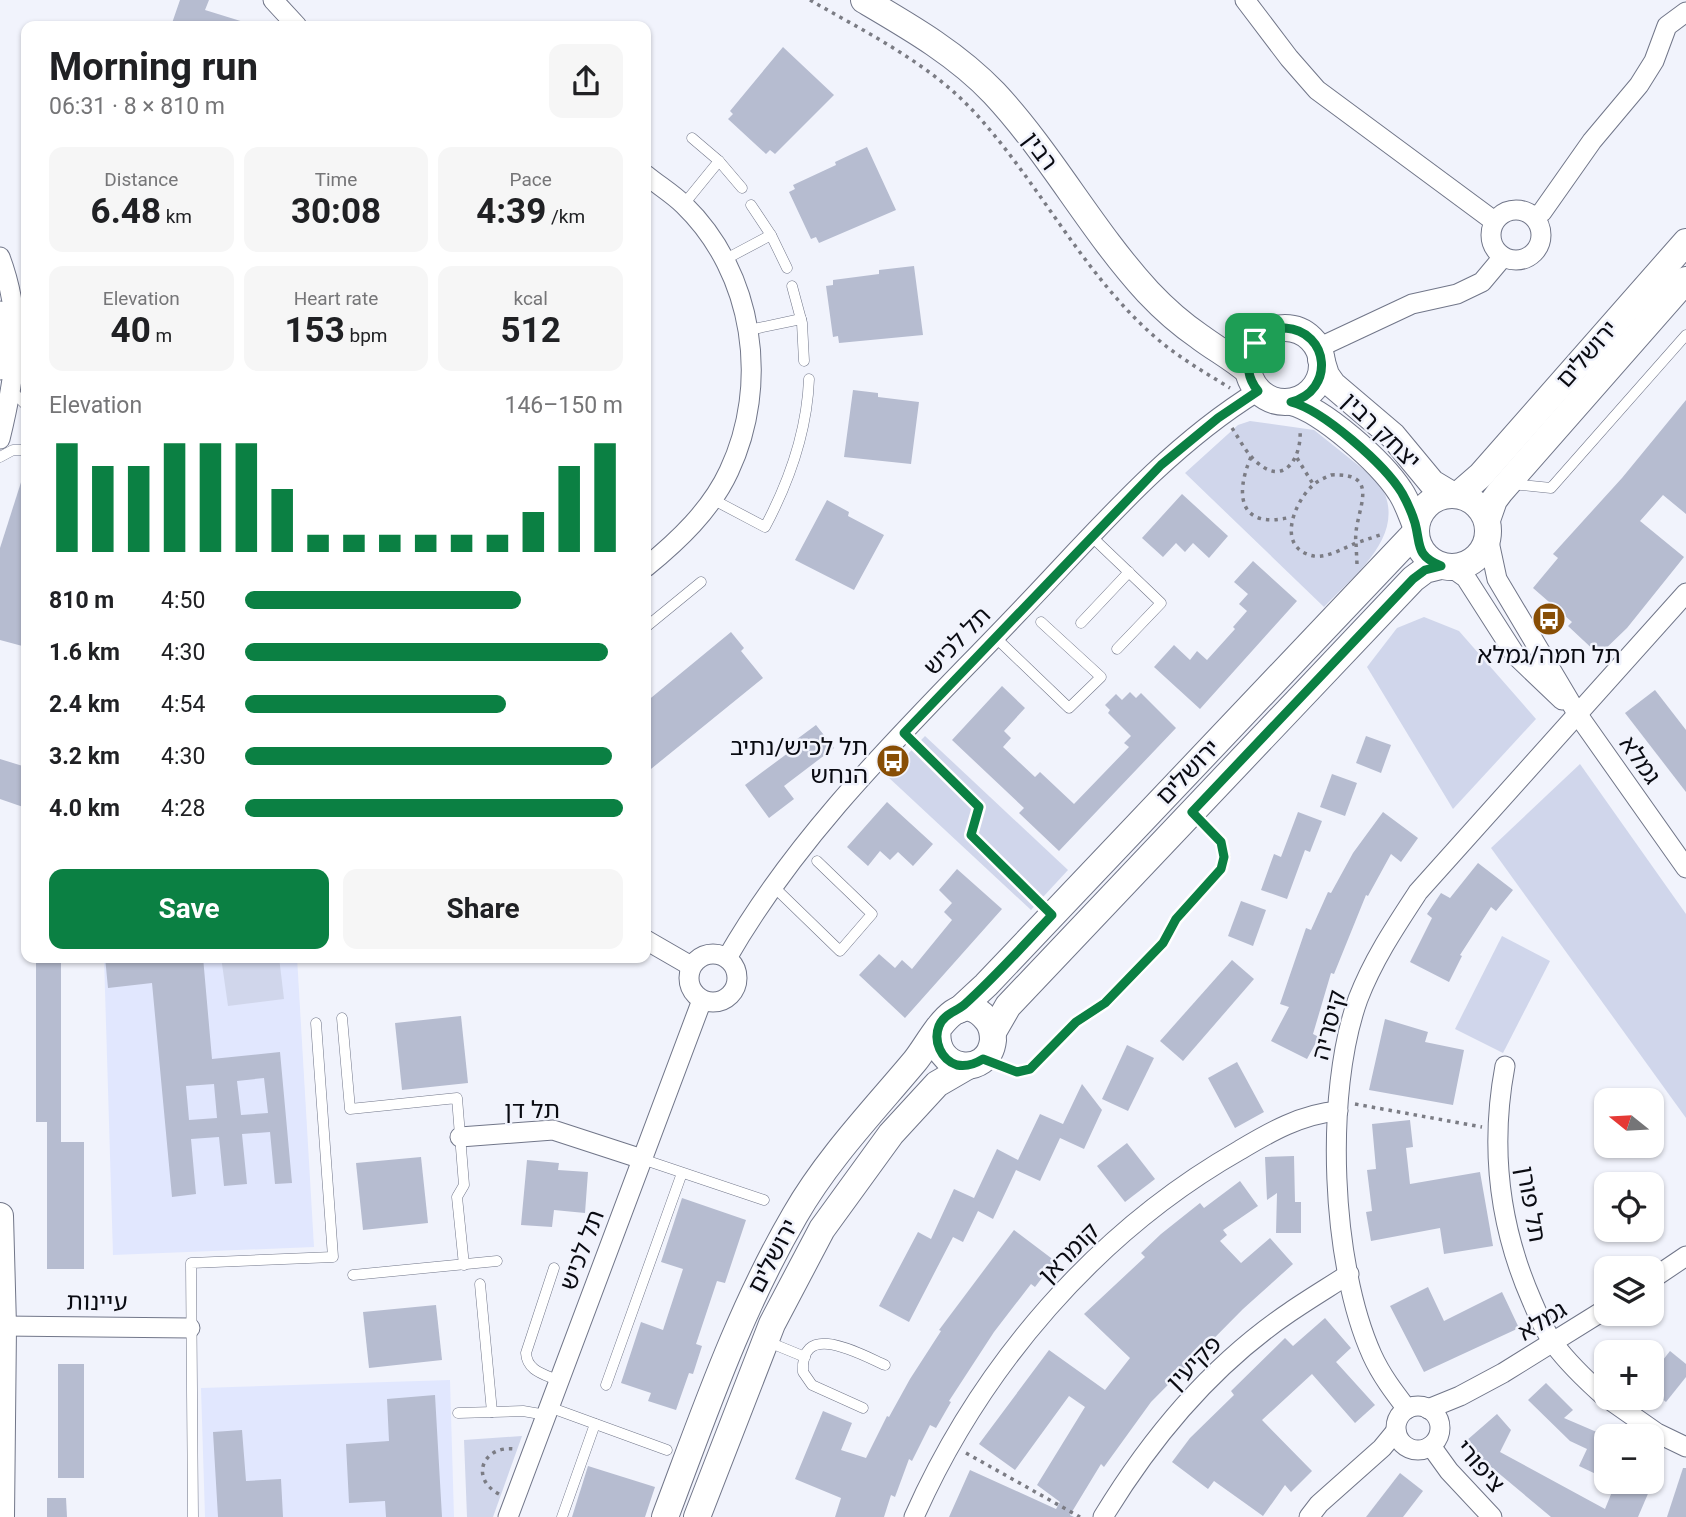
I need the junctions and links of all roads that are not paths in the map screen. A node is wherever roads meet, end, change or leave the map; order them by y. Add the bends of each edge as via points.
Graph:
1 (273, 0) edge
2 (864, 0) edge
3 (1245, 0) edge
4 (1686, 12) edge
5 (292, 21) edge
6 (692, 138) dead end
7 (719, 161) junction
8 (651, 179) edge
9 (742, 188) dead end
10 (684, 204) junction
11 (751, 205) dead end
12 (1534, 217) junction
13 (1494, 221) junction
14 (771, 235) junction
15 (1686, 242) edge
16 (0, 257) edge
17 (1503, 257) junction
18 (724, 260) junction
19 (787, 268) dead end
20 (1686, 281) edge
21 (792, 286) dead end
22 (0, 311) edge
23 (801, 319) junction
24 (749, 330) junction
25 (1189, 330) junction
26 (1686, 335) edge
27 (1259, 338) junction
28 (1320, 353) junction
29 (804, 361) dead end
30 (0, 370) edge
31 (809, 379) dead end
32 (1253, 381) junction
33 (11, 389) junction
34 (21, 400) edge
35 (1295, 403) junction
36 (0, 439) edge
37 (21, 450) edge
38 (0, 457) edge
39 (1507, 484) junction
40 (1455, 495) junction
41 (712, 499) junction
42 (1487, 528) junction
43 (1416, 529) junction
44 (1092, 537) junction
45 (651, 562) edge
46 (1446, 567) junction
47 (1129, 572) junction
48 (701, 582) dead end
49 (1686, 593) edge
50 (1041, 622) dead end
51 (651, 623) edge
52 (1081, 623) dead end
53 (995, 637) junction
54 (1116, 649) dead end
55 (1578, 715) junction
56 (1192, 812) junction
57 (817, 861) dead end
58 (1686, 868) edge
59 (773, 885) junction
60 (651, 943) edge
61 (727, 958) junction
62 (691, 966) junction
63 (702, 999) junction
64 (959, 1010) junction
65 (342, 1018) dead end
66 (316, 1023) dead end
67 (938, 1028) junction
68 (993, 1032) junction
69 (976, 1062) junction
70 (1505, 1066) dead end
71 (1338, 1106) junction
72 (460, 1137) junction
73 (642, 1159) junction
74 (682, 1173) junction
75 (765, 1200) dead end
76 (0, 1216) edge
77 (1686, 1256) edge
78 (497, 1261) dead end
79 (464, 1265) junction
80 (554, 1269) dead end
81 (1664, 1271) edge
82 (1349, 1274) junction
83 (353, 1275) dead end
84 (480, 1284) dead end
85 (1594, 1316) edge
86 (2, 1326) junction
87 (190, 1328) junction
88 (765, 1340) junction
89 (1553, 1343) junction
90 (805, 1357) junction
91 (885, 1365) dead end
92 (1503, 1373) junction
93 (559, 1381) junction
94 (606, 1385) dead end
95 (1594, 1385) edge
96 (863, 1408) dead end
97 (1407, 1409) junction
98 (1428, 1409) junction
99 (1624, 1410) edge
100 (547, 1411) junction
101 (492, 1412) junction
102 (458, 1413) dead end
103 (595, 1424) junction
104 (1440, 1426) junction
105 (1400, 1438) junction
106 (1431, 1446) junction
107 (1686, 1447) edge
108 (667, 1450) dead end
109 (510, 1509) edge
110 (1, 1517) edge
111 (193, 1517) edge
112 (562, 1517) edge
113 (665, 1517) edge
114 (697, 1517) edge
115 (914, 1517) edge
116 (1102, 1517) edge
117 (1309, 1517) edge
118 (1492, 1517) edge

1 - 5 street
2 - 25 main road, רבין via 922,34 994,93 1108,243
3 - 13 street via 1317,90
4 - 12 street via 1667,26 1639,85
6 - 7 lane
7 - 9 lane
7 - 10 lane
8 - 10 street
10 - 18 street
11 - 14 lane
12 - 13 street via 1515,209
12 - 17 street via 1541,236 1535,252 1520,260
13 - 17 street via 1492,245
14 - 18 lane
14 - 19 lane
15 - 40 main road, ירושלים via 1481,475
16 - 33 street via 14,308 17,348
17 - 28 street via 1482,282 1457,294 1412,304
18 - 24 street
20 - 39 main road, ירושלים
21 - 23 lane
22 - 30 street
23 - 24 lane
23 - 29 lane
24 - 41 street via 753,377 746,426 729,472
25 - 27 main road via 1224,338
25 - 32 main road via 1235,359
26 - 39 lane via 1551,488
27 - 28 main road via 1290,328 1307,335
27 - 32 main road via 1250,354
28 - 35 main road via 1315,387
28 - 40 main road, יצחק רבין via 1333,385 1393,436 1432,483
31 - 41 lane via 798,450 765,527
32 - 35 main road via 1273,400
32 - 44 street, תל לכיש via 1223,415 1161,465
33 - 34 lane
33 - 36 street
35 - 43 main road, יצחק רבין via 1331,424 1388,475 1401,492
37 - 38 lane
39 - 42 main road, ירושלים via 1494,500
40 - 42 main road via 1474,502
40 - 43 main road via 1441,496 1426,505
41 - 45 street via 701,516
42 - 46 main road via 1484,548 1473,561
42 - 55 street, גמלא via 1497,579
43 - 46 main road via 1422,553
43 - 64 main road, ירושלים
44 - 47 lane
44 - 53 street, תל לכיש
46 - 55 street, גמלא via 1466,579 1516,656
46 - 56 main road, ירושלים via 1425,570 1413,579
47 - 52 lane
47 - 54 lane via 1161,603
48 - 51 lane
49 - 55 street, קיסריה
50 - 53 lane via 1101,677 1069,708
53 - 59 street, תל לכיש via 842,799
55 - 58 street, גמלא
55 - 71 street, קיסריה via 1418,892 1383,944 1358,1000 1343,1059
56 - 68 main road, ירושלים via 1008,1006
56 - 69 lane via 1221,842 1224,857 1221,869 1176,919 1163,943 1105,1003 1076,1022 1030,1069 1017,1072
57 - 59 lane via 872,914 841,951
59 - 61 street, תל לכיש
60 - 62 street
61 - 62 street via 709,954
61 - 63 street via 737,974 732,992 720,1001
62 - 63 street via 689,985
63 - 73 street, תל לכיש
64 - 67 main road via 943,1019
64 - 68 main road via 978,1012
65 - 72 lane via 350,1109 457,1098
66 - 87 lane via 333,1257 191,1264
67 - 69 main road via 936,1038 943,1056 958,1065
67 - 113 main road, ירושלים via 796,1213 744,1312
68 - 69 main road via 993,1042
69 - 88 main road, ירושלים via 937,1084 891,1134 822,1229
70 - 89 street, תל פורן via 1498,1130 1499,1179 1519,1270
71 - 82 street, קיסריה via 1337,1195
71 - 115 street, קומראן via 1291,1123 1190,1180 1080,1272 973,1406
72 - 73 street, תל דן via 553,1130
72 - 79 lane via 464,1185 457,1197
73 - 74 lane
73 - 93 street, תל לכיש
74 - 75 lane
74 - 94 lane
76 - 86 main road
77 - 81 street
78 - 79 lane
79 - 83 lane
80 - 93 lane via 526,1353 533,1369
82 - 97 street, קיסריה via 1372,1355
82 - 116 street, פקיעין via 1289,1312 1203,1386 1143,1456
84 - 101 lane
85 - 89 street, גמלא
86 - 87 street, עיינות
86 - 110 main road
87 - 111 lane
88 - 90 lane
88 - 114 main road, ירושלים
89 - 92 street, גמלא
89 - 95 street, תל פורן
90 - 91 lane via 813,1347 830,1343
90 - 96 lane via 803,1372 809,1382
92 - 98 street, גמלא
92 - 104 street, גמלא via 1453,1410
93 - 100 street, תל לכיש
97 - 98 street
97 - 105 street via 1398,1420
98 - 104 street
99 - 107 street, תל פורן
100 - 101 lane
100 - 103 lane
100 - 109 street, תל לכיש
101 - 102 lane
103 - 108 lane
103 - 112 lane
104 - 106 street
105 - 106 street via 1417,1450
105 - 117 street via 1356,1470
106 - 118 street, ציפורי

